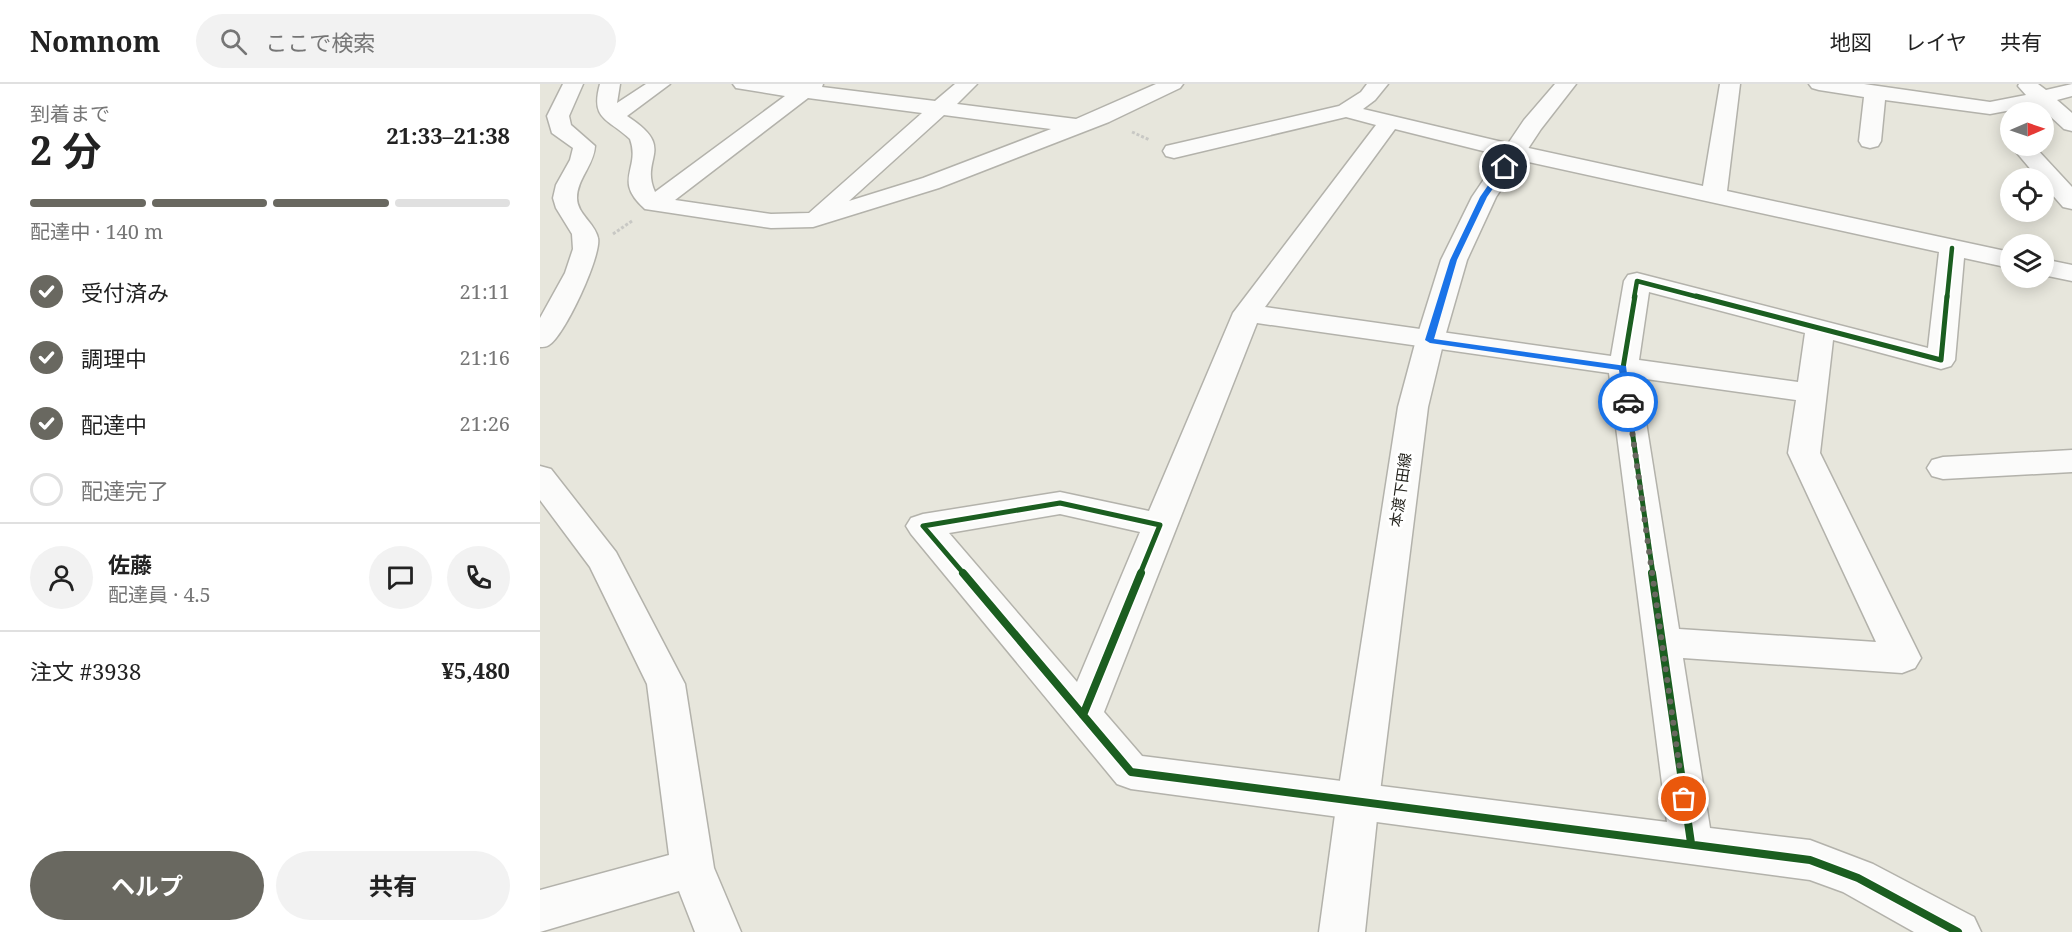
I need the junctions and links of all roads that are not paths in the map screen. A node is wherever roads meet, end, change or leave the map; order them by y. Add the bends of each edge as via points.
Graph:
1 (573, 84) edge
2 (610, 84) edge
3 (660, 84) edge
4 (743, 84) edge
5 (967, 84) edge
6 (1173, 84) edge
7 (1378, 84) edge
8 (1566, 84) edge
9 (1730, 84) edge
10 (1819, 84) edge
11 (1969, 84) edge
12 (809, 88) edge
13 (2072, 89) edge
14 (2035, 91) edge
15 (1110, 92) dead end
16 (1875, 92) junction
17 (939, 108) junction
18 (1346, 111) junction
19 (612, 116) junction
20 (1996, 116) junction
21 (1101, 117) junction
22 (1389, 122) junction
23 (2072, 124) edge
24 (1079, 126) junction
25 (1870, 141) dead end
26 (1174, 151) road end
27 (1515, 152) junction
28 (2031, 156) edge
29 (1714, 195) junction
30 (2072, 202) edge
31 (654, 204) junction
32 (813, 220) junction
33 (1953, 248) junction
34 (2000, 258) edge
35 (2054, 269) edge
36 (2072, 273) edge
37 (1247, 313) junction
38 (1820, 329) junction
39 (540, 339) edge
40 (1430, 340) junction
41 (1623, 368) junction
42 (1811, 393) junction
43 (2072, 461) edge
44 (1943, 468) dead end
45 (540, 477) edge
46 (1160, 525) junction
47 (1662, 642) junction
48 (1083, 715) junction
49 (1358, 800) junction
50 (1691, 843) junction
51 (692, 868) junction
52 (540, 911) edge
53 (718, 932) edge
54 (1342, 932) edge
55 (1958, 932) edge

1 - 39 street via 558,116 560,128 584,146 584,156 566,190 565,201 586,237 586,254
2 - 19 street via 606,103
3 - 19 street
4 - 12 street
5 - 17 street
6 - 21 street
7 - 18 street
8 - 27 street, 本渡下田線
9 - 29 street
10 - 16 street
11 - 20 street
12 - 17 street
12 - 31 street
13 - 14 street
14 - 20 street
14 - 23 street
15 - 21 street via 1096,107
16 - 20 street
16 - 25 street
17 - 24 street
17 - 32 street
18 - 22 street
18 - 26 street
19 - 31 street via 643,143 639,182 644,197
21 - 24 street
22 - 27 street
22 - 37 street
24 - 32 street via 931,183
27 - 29 street
27 - 40 street, 本渡下田線 via 1484,197 1454,260
28 - 30 street
29 - 33 street
31 - 32 street via 771,221
33 - 34 street
33 - 38 street via 1941,360
35 - 36 street
37 - 40 street
37 - 46 street
38 - 41 street via 1637,281
38 - 42 street
40 - 41 street
40 - 49 street, 本渡下田線 via 1413,407
41 - 42 street
41 - 47 street
42 - 47 street via 1804,453 1902,658
43 - 44 street
45 - 51 street via 604,561 666,684
46 - 48 street
46 - 48 street via 1060,503 923,526
47 - 50 street
48 - 49 street via 1131,771
49 - 50 street
49 - 54 street, 本渡下田線
50 - 55 street via 1810,860 1858,878
51 - 52 street
51 - 53 street

